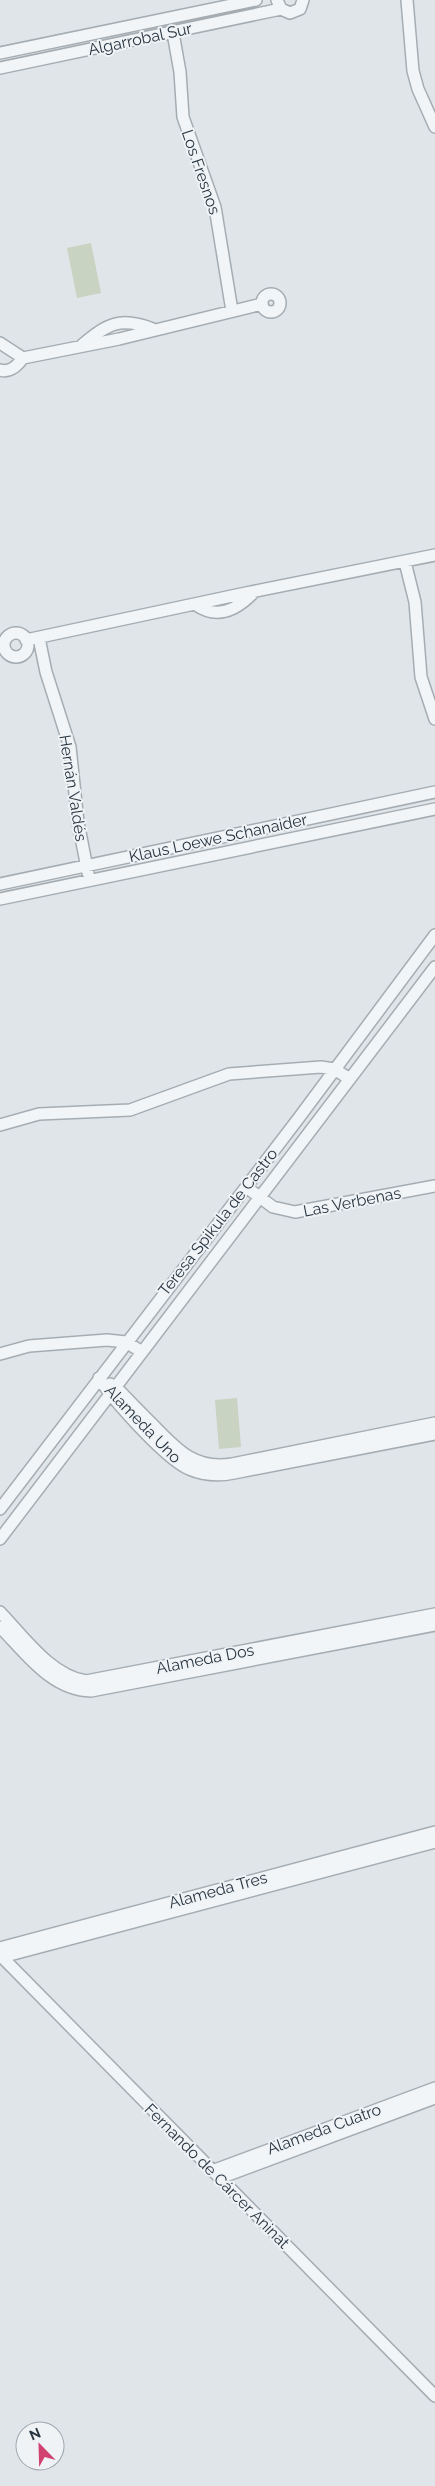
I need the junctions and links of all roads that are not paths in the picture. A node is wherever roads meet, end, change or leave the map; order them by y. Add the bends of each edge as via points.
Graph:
1 (256, 0) edge
2 (315, 0) edge
3 (407, 0) edge
4 (303, 1) edge
5 (279, 5) edge
6 (173, 33) junction
7 (0, 53) edge
8 (0, 68) edge
9 (435, 128) edge
10 (262, 304) dead end
11 (232, 311) junction
12 (0, 343) edge
13 (23, 358) junction
14 (0, 370) edge
15 (435, 555) edge
16 (405, 562) junction
17 (40, 638) junction
18 (26, 640) dead end
19 (435, 719) edge
20 (435, 792) edge
21 (435, 809) edge
22 (86, 866) junction
23 (90, 880) junction
24 (0, 884) edge
25 (0, 899) edge
26 (435, 935) edge
27 (435, 967) edge
28 (334, 1069) junction
29 (350, 1079) junction
30 (0, 1126) edge
31 (435, 1186) edge
32 (246, 1187) junction
33 (260, 1197) junction
34 (126, 1342) junction
35 (142, 1352) junction
36 (0, 1354) edge
37 (99, 1378) junction
38 (113, 1391) junction
39 (435, 1424) edge
40 (435, 1434) edge
41 (0, 1509) edge
42 (0, 1539) edge
43 (0, 1612) edge
44 (435, 1614) edge
45 (435, 1625) edge
46 (0, 1627) edge
47 (435, 1832) edge
48 (435, 1842) edge
49 (1, 1953) edge
50 (435, 2088) edge
51 (435, 2098) edge
52 (216, 2174) junction
53 (433, 2391) edge

1 - 7 street, Algarrobal Sur
2 - 4 street
3 - 9 street via 413,71
4 - 5 street, Algarrobal Sur via 294,13 287,13
5 - 6 street, Algarrobal Sur
6 - 8 street, Algarrobal Sur
6 - 11 street, Los Fresnos via 183,118 215,207
10 - 11 street
11 - 13 street via 152,329 132,323 114,324 100,330 82,345
12 - 13 street
13 - 14 street via 14,368
15 - 16 street
16 - 17 street via 254,592 226,612 209,612 196,605
16 - 19 street via 415,602 421,677
17 - 18 street
17 - 22 street, Hernán Valdés via 46,672 70,747
20 - 22 street, Klaus Loewe Schanaider
21 - 23 street, Klaus Loewe Schanaider
22 - 23 street, Hernán Valdés
22 - 24 street, Klaus Loewe Schanaider
23 - 25 street, Klaus Loewe Schanaider
26 - 28 street, Teresa Spikula de Castro
27 - 29 street, Teresa Spikula de Castro
28 - 29 street
28 - 30 street via 308,1067 235,1072 130,1110 39,1114
28 - 32 street, Teresa Spikula de Castro
29 - 33 street, Teresa Spikula de Castro
31 - 33 street, Las Verbenas via 295,1212 281,1210
32 - 33 street, Las Verbenas
32 - 34 street, Teresa Spikula de Castro
33 - 35 street, Teresa Spikula de Castro
34 - 35 street
34 - 36 street via 107,1340 29,1346
34 - 37 street, Teresa Spikula de Castro
35 - 38 street, Teresa Spikula de Castro
37 - 38 street, Alameda Uno
37 - 41 street, Teresa Spikula de Castro
38 - 39 street, Alameda Uno via 178,1451 197,1462 214,1465
38 - 40 street, Alameda Uno via 173,1458 190,1469 208,1474 234,1473
38 - 42 street, Teresa Spikula de Castro
43 - 44 street, Alameda Dos via 60,1672 86,1681
45 - 46 street, Alameda Dos via 91,1691 68,1688 56,1681
47 - 49 street, Alameda Tres
48 - 49 street, Alameda Tres
49 - 52 street, Fernando de Cárcer Aninat
50 - 52 street, Alameda Cuatro
51 - 52 street, Alameda Cuatro
52 - 53 street, Fernando de Cárcer Aninat

